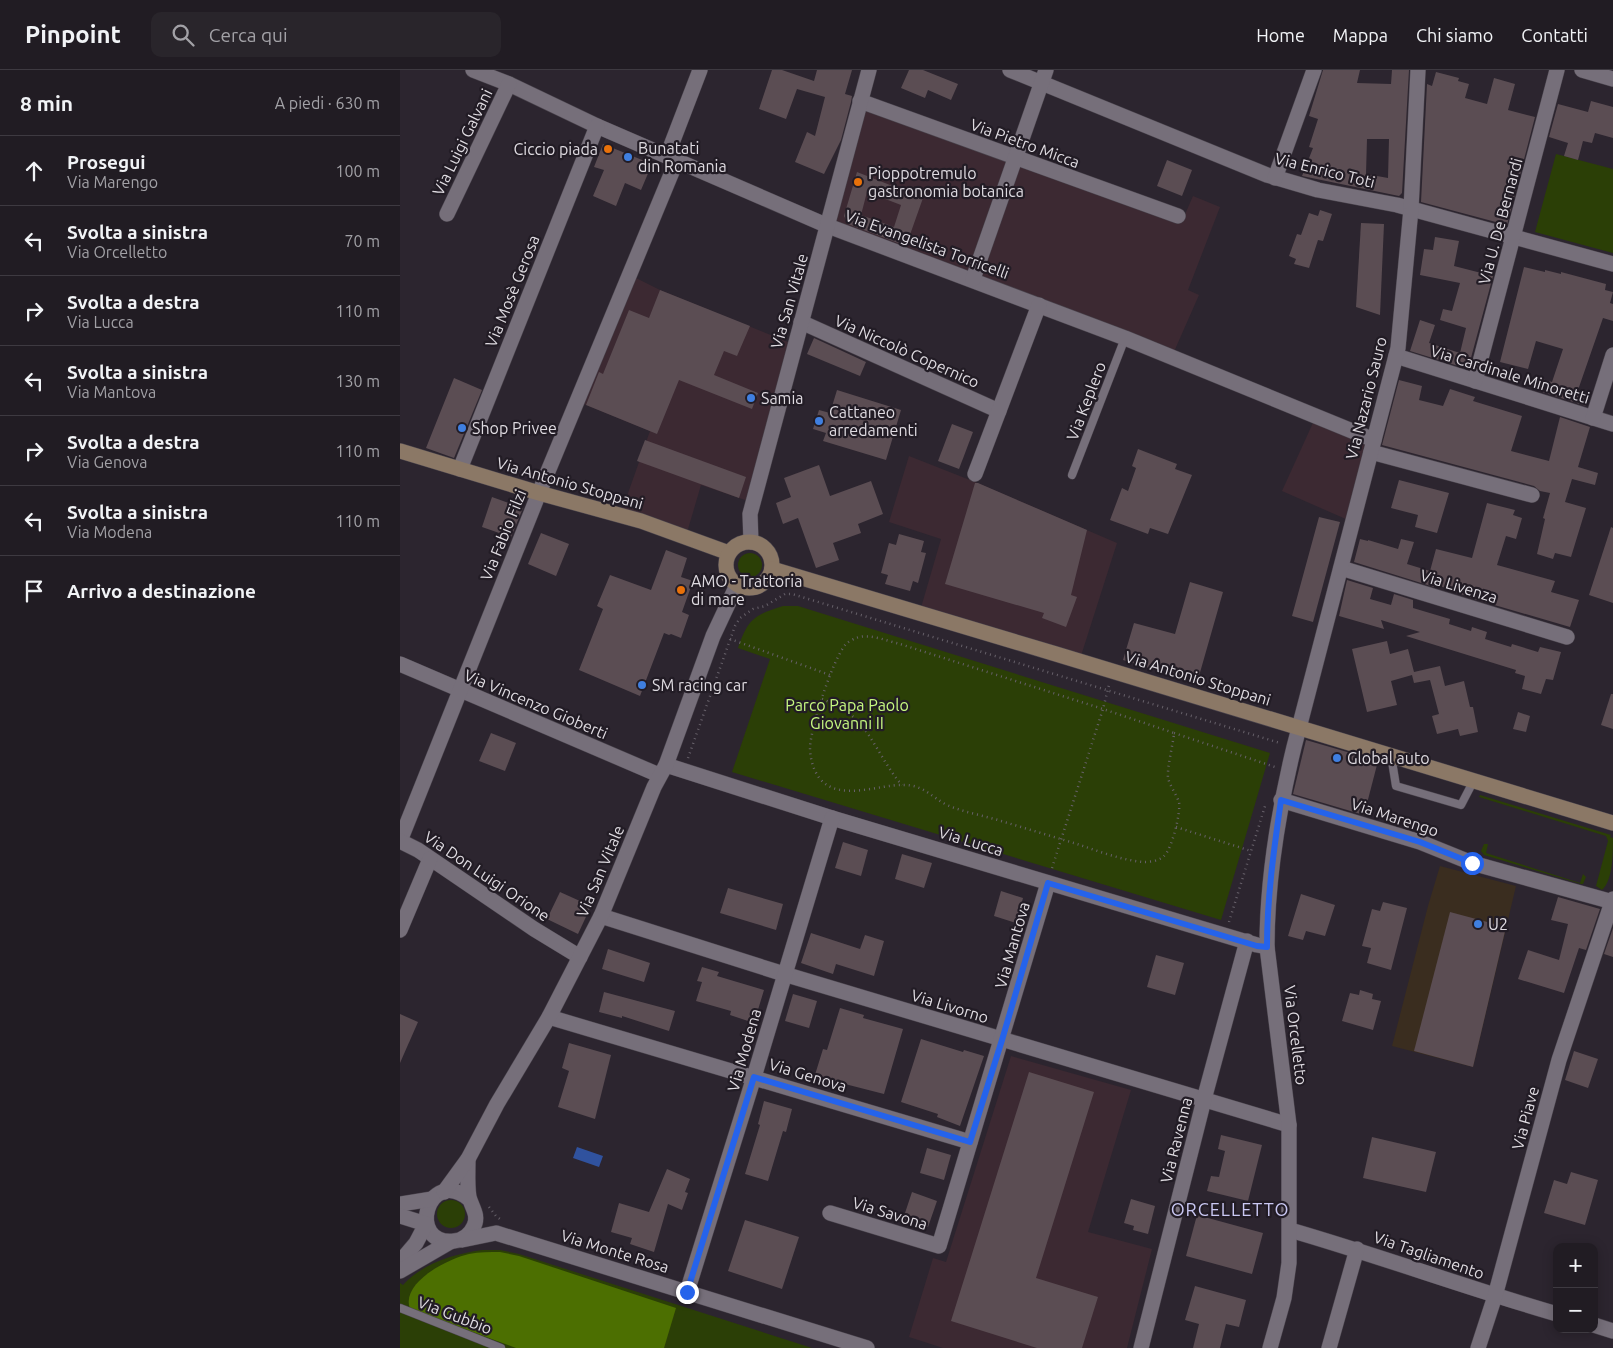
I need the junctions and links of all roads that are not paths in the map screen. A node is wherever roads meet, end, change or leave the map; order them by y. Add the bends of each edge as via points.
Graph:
1 (473, 70) edge
2 (700, 70) edge
3 (869, 70) edge
4 (1010, 70) edge
5 (1314, 70) edge
6 (1418, 70) edge
7 (1557, 70) edge
8 (1591, 71) edge
9 (492, 74) edge
10 (1043, 76) edge
11 (1613, 79) edge
12 (509, 84) junction
13 (860, 102) junction
14 (597, 126) junction
15 (672, 158) junction
16 (1015, 158) junction
17 (1275, 178) junction
18 (1411, 210) junction
19 (447, 214) dead end
20 (1178, 216) dead end
21 (828, 226) junction
22 (1514, 238) junction
23 (1613, 264) edge
24 (973, 280) junction
25 (1039, 305) junction
26 (801, 322) junction
27 (1125, 338) junction
28 (1613, 355) edge
29 (1396, 356) junction
30 (1475, 381) junction
31 (999, 411) junction
32 (1593, 418) junction
33 (1613, 424) edge
34 (1372, 446) junction
35 (400, 451) edge
36 (460, 470) junction
37 (975, 474) dead end
38 (1072, 475) dead end
39 (539, 493) junction
40 (1532, 495) dead end
41 (751, 542) junction
42 (728, 554) junction
43 (1341, 568) junction
44 (772, 569) junction
45 (737, 585) junction
46 (1567, 637) dead end
47 (400, 664) edge
48 (460, 691) junction
49 (1300, 727) junction
50 (1391, 755) junction
51 (662, 770) junction
52 (1474, 780) junction
53 (1281, 800) junction
54 (832, 818) junction
55 (1613, 823) edge
56 (400, 841) edge
57 (430, 859) junction
58 (1042, 881) junction
59 (1613, 901) edge
60 (601, 916) junction
61 (400, 930) edge
62 (1247, 941) junction
63 (1267, 947) junction
64 (580, 958) junction
65 (784, 974) junction
66 (549, 1017) junction
67 (1002, 1040) junction
68 (754, 1077) junction
69 (1205, 1100) junction
70 (1290, 1124) junction
71 (970, 1142) junction
72 (468, 1159) junction
73 (438, 1195) junction
74 (472, 1203) junction
75 (400, 1204) edge
76 (830, 1213) dead end
77 (400, 1216) edge
78 (426, 1224) junction
79 (1290, 1230) junction
80 (496, 1233) junction
81 (456, 1241) junction
82 (939, 1246) joint
83 (1357, 1249) junction
84 (403, 1266) edge
85 (687, 1292) junction
86 (1495, 1296) junction
87 (400, 1308) edge
88 (1553, 1313) edge
89 (1598, 1326) edge
90 (1613, 1331) edge
91 (501, 1348) edge
92 (867, 1348) edge
93 (1141, 1348) edge
94 (1270, 1348) edge
95 (1330, 1348) edge
96 (1478, 1348) edge

1 - 9 street, Via Evangelista Torricelli
2 - 15 street, Via Fabio Filzi
3 - 13 street, Via San Vitale
4 - 10 street, Via Enrico Toti
5 - 17 street
6 - 18 street, Via Nazario Sauro
7 - 22 street, Via U. De Bernardi
8 - 11 street
9 - 12 street, Via Evangelista Torricelli
10 - 16 street
10 - 17 street, Via Enrico Toti
12 - 14 street, Via Evangelista Torricelli
12 - 19 street, Via Luigi Galvani
13 - 16 street, Via Pietro Micca
13 - 21 street, Via San Vitale
14 - 15 street, Via Evangelista Torricelli
14 - 36 street, Via Mosè Gerosa
15 - 21 street, Via Evangelista Torricelli
15 - 39 street, Via Fabio Filzi
16 - 20 street, Via Pietro Micca
16 - 24 street
17 - 18 street, Via Enrico Toti
18 - 22 street, Via Enrico Toti
18 - 29 street, Via Nazario Sauro
21 - 24 street, Via Evangelista Torricelli
21 - 26 street, Via San Vitale
22 - 23 street, Via Enrico Toti
22 - 30 street, Via U. De Bernardi
24 - 25 street, Via Evangelista Torricelli
25 - 27 street, Via Evangelista Torricelli
25 - 31 street
26 - 31 street, Via Niccolò Copernico
26 - 41 street, Via San Vitale via 750,514
27 - 34 street, Via Evangelista Torricelli
27 - 38 lane, Via Keplero
28 - 32 street
29 - 30 street, Via Cardinale Minoretti
29 - 34 street, Via Nazario Sauro
30 - 32 street, Via Cardinale Minoretti
31 - 37 street
32 - 33 street, Via Cardinale Minoretti
34 - 40 street, Via Evangelista Torricelli
34 - 43 street, Via Nazario Sauro
35 - 36 street, Via Antonio Stoppani
36 - 39 street, Via Antonio Stoppani
39 - 42 street, Via Antonio Stoppani via 641,521
39 - 48 street, Via Fabio Filzi
41 - 42 street via 740,543
41 - 44 street via 766,549
42 - 45 street via 726,569
43 - 46 street, Via Livenza
43 - 49 street, Via Nazario Sauro
44 - 45 street via 765,582 758,586 744,588
44 - 49 street, Via Antonio Stoppani
45 - 51 street, Via San Vitale via 713,636
47 - 48 street, Via Vincenzo Gioberti
48 - 51 street, Via Vincenzo Gioberti
48 - 56 street, Via Fabio Filzi
49 - 50 street, Via Antonio Stoppani
49 - 53 street, Via Orcelletto
50 - 52 street, Via Antonio Stoppani
50 - 52 lane via 1396,786 1461,805
51 - 54 street, Via Lucca
51 - 60 street, Via San Vitale
52 - 55 street, Via Antonio Stoppani
53 - 59 street, Via Marengo via 1420,842 1472,863
53 - 63 street, Via Orcelletto via 1270,871
54 - 58 street, Via Lucca
54 - 65 street, Via Modena
56 - 57 street, Via Don Luigi Orione
57 - 61 street
57 - 64 street, Via Don Luigi Orione
58 - 62 street, Via Lucca
58 - 67 street, Via Mantova
59 - 86 street, Via Piave via 1559,1060
60 - 64 street, Via San Vitale
60 - 65 street, Via Livorno
62 - 63 street, Via Lucca
62 - 69 street, Via Ravenna
63 - 70 street, Via Orcelletto
64 - 66 street, Via San Vitale
65 - 67 street, Via Livorno
65 - 68 street, Via Modena
66 - 68 street, Via Genova
66 - 72 street, Via San Vitale
67 - 69 street, Via Livorno
67 - 71 street, Via Mantova
68 - 71 street, Via Genova
68 - 85 street, Via Modena
69 - 70 street, Via Livorno
69 - 93 street, Via Ravenna
70 - 79 street, Via Orcelletto
71 - 82 street, Via Mantova
72 - 73 street, Via San Vitale
72 - 74 street, Via San Vitale
73 - 74 street via 455,1192 463,1194
73 - 75 street
73 - 78 street via 426,1211
74 - 80 street
74 - 81 street via 476,1214 474,1226 469,1234
76 - 82 street, Via Savona
77 - 78 street
78 - 81 street via 433,1234 446,1241
78 - 84 street
79 - 83 street, Via Tagliamento
79 - 94 street, Via Orcelletto via 1284,1298
80 - 81 street, Via Monte Rosa
80 - 85 street, Via Monte Rosa
81 - 84 street
83 - 86 street, Via Tagliamento
83 - 95 street
85 - 92 street, Via Monte Rosa
86 - 88 street, Via Tagliamento
86 - 96 street, Via Piave
87 - 91 lane, Via Gubbio
89 - 90 street

